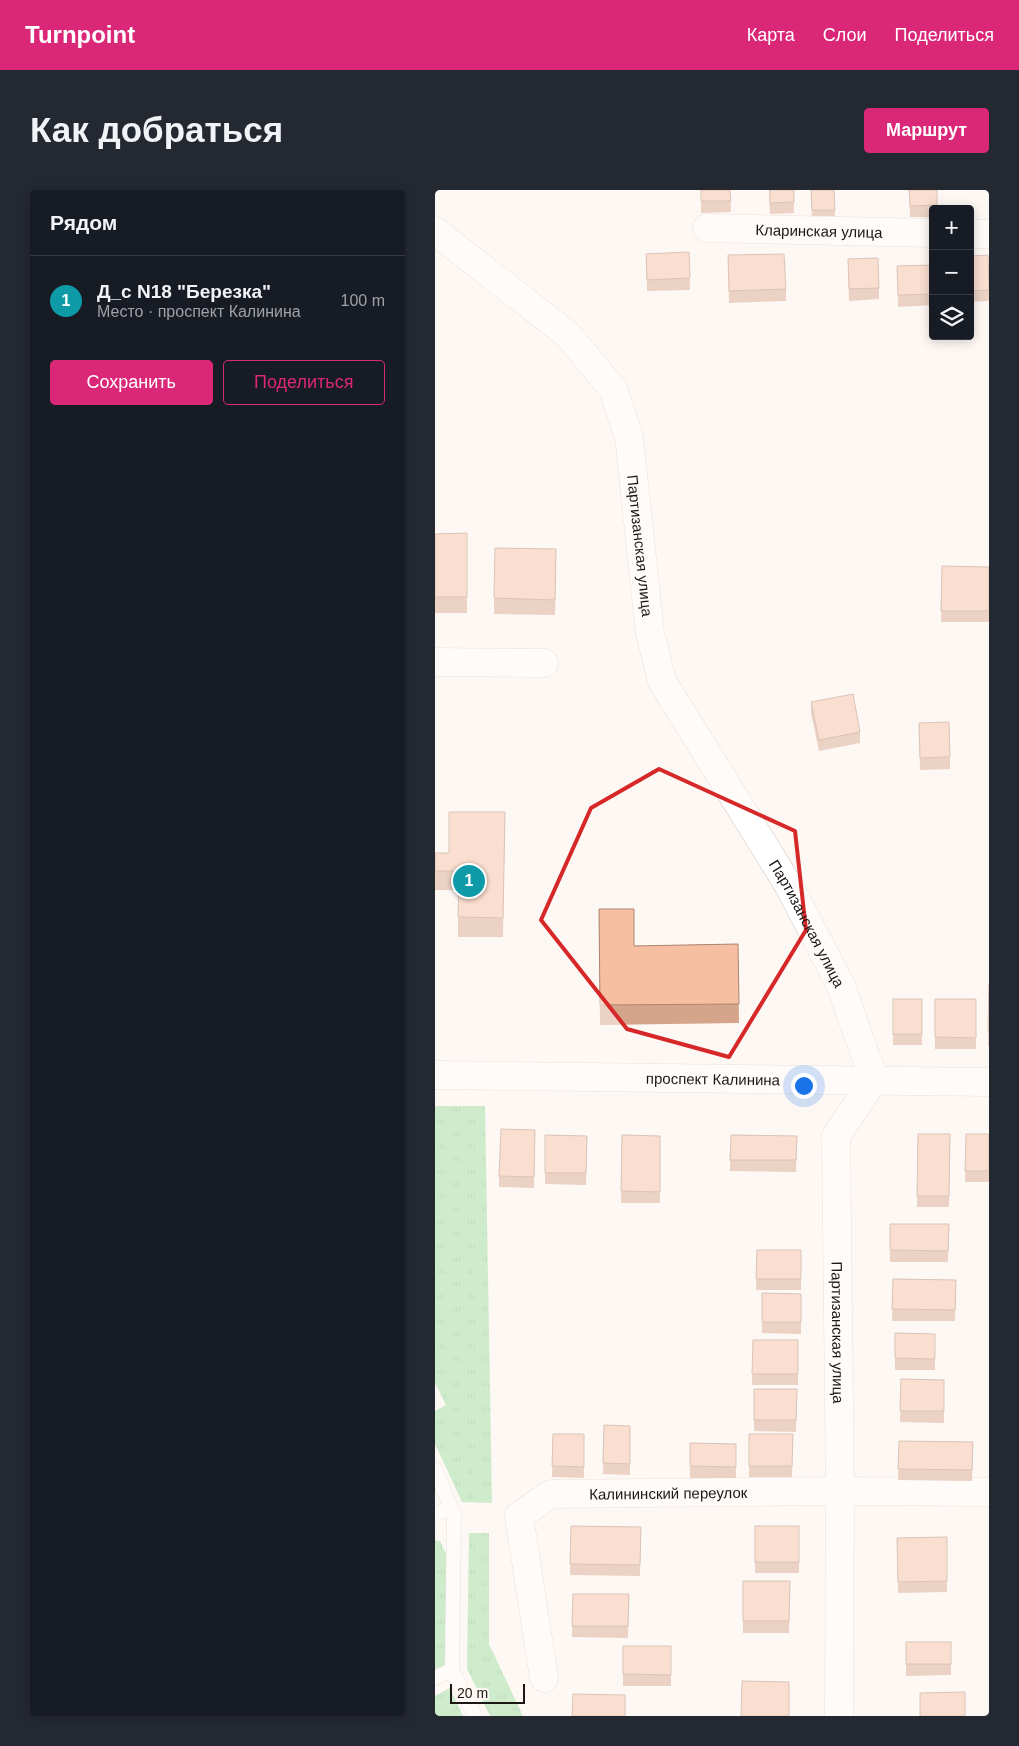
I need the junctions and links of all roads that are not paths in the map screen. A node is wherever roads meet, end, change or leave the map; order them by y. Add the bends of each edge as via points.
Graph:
1 (707, 228) dead end
2 (435, 231) edge
3 (929, 233) edge
4 (974, 234) edge
5 (989, 234) edge
6 (435, 662) edge
7 (544, 663) dead end
8 (435, 1074) edge
9 (874, 1080) junction
10 (989, 1082) edge
11 (435, 1469) edge
12 (840, 1491) junction
13 (989, 1492) edge
14 (450, 1507) junction
15 (435, 1515) edge
16 (452, 1670) junction
17 (435, 1678) edge
18 (544, 1678) dead end
19 (475, 1716) edge
20 (839, 1716) edge

1 - 3 street, Кларинская улица
2 - 9 street, Партизанская улица via 568,335 613,389 629,437 650,633 662,681 789,886 841,986
4 - 5 street
6 - 7 street
8 - 9 street, проспект Калинина
9 - 10 street, проспект Калинина
9 - 12 street, Партизанская улица via 836,1136
11 - 14 lane
12 - 13 street, Калининский переулок
12 - 18 street, Калининский переулок via 551,1494 519,1516
12 - 20 street, Партизанская улица
14 - 15 lane
14 - 16 lane via 454,1516
16 - 17 lane
16 - 19 lane

